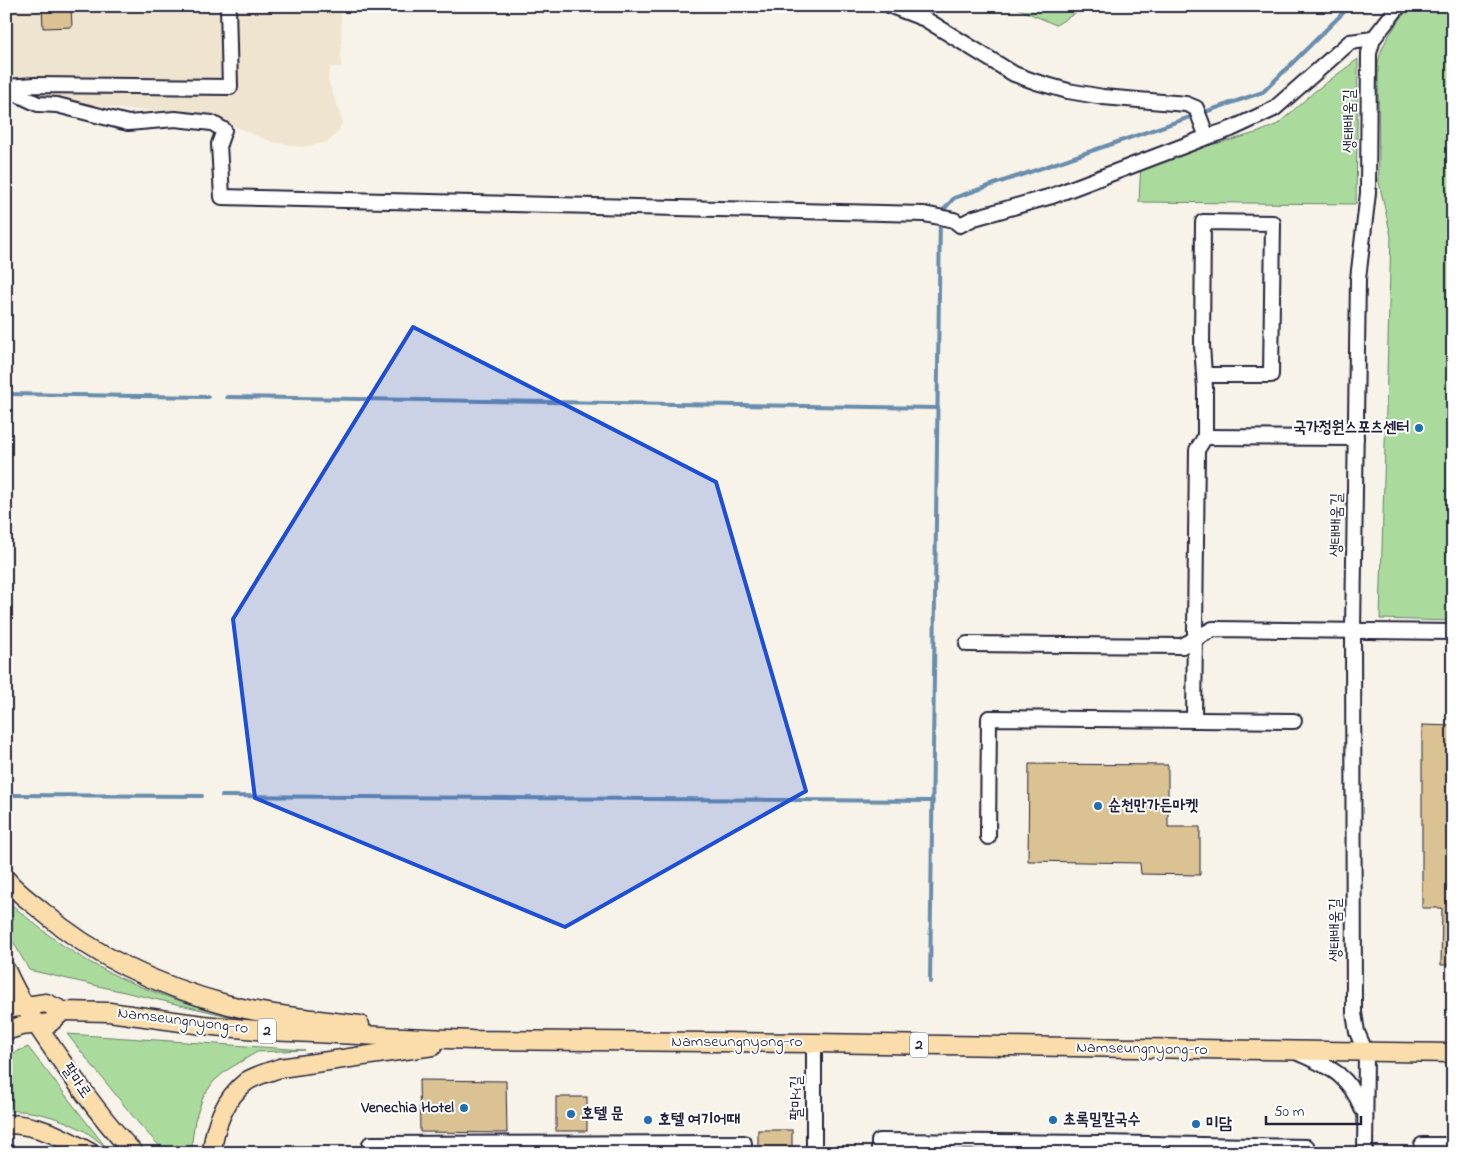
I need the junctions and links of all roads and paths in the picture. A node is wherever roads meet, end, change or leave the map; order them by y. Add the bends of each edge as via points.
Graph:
1 (228, 6) edge
2 (891, 6) edge
3 (1399, 6) edge
4 (1373, 39) junction
5 (6, 88) edge
6 (1206, 133) junction
7 (1204, 369) junction
8 (1205, 437) junction
9 (1356, 438) junction
10 (1353, 631) junction
11 (1453, 632) edge
12 (1195, 639) junction
13 (967, 644) dead end
14 (1194, 720) junction
15 (1294, 721) dead end
16 (988, 837) dead end
17 (6, 879) edge
18 (8, 979) edge
19 (24, 1006) junction
20 (6, 1009) edge
21 (63, 1012) junction
22 (36, 1024) junction
23 (6, 1031) edge
24 (472, 1040) junction
25 (814, 1043) junction
26 (1296, 1052) junction
27 (1366, 1053) junction
28 (1453, 1053) edge
29 (1366, 1118) junction
30 (6, 1124) edge
31 (1453, 1145) edge
32 (523, 1148) edge
33 (1099, 1148) edge
34 (91, 1153) edge
35 (134, 1153) edge
36 (212, 1153) edge
37 (370, 1153) edge
38 (744, 1153) edge
39 (814, 1153) edge
40 (879, 1153) edge
41 (1307, 1153) edge
42 (1365, 1153) edge
43 (1422, 1153) edge

1 - 5 street via 230,87 34,85
2 - 6 street via 925,19 1014,74 1068,91 1186,104 1196,108
3 - 4 street, 생태배움길
4 - 6 street via 1350,42 1274,109 1231,129
4 - 9 street, 생태배움길 via 1368,66 1368,193 1358,278
5 - 6 street via 38,104 57,105 128,123 175,119 212,123 224,130 219,144 222,197 934,215 954,220 960,225 1052,196
7 - 7 street via 1271,375 1273,223 1203,222
7 - 8 street
8 - 9 street
8 - 12 street via 1197,450
9 - 10 street, 생태배움길
10 - 11 street
10 - 12 street via 1213,629
10 - 27 street, 생태배움길 via 1354,1013 1357,1032
12 - 13 street via 1182,646
12 - 14 street
14 - 15 street
14 - 16 street via 989,718
17 - 24 main road via 59,926 109,959 173,987 229,1005
18 - 19 main road, 팔마로
19 - 20 main road, 2
19 - 21 main road, Namseungnyong-ro / 2 via 46,1003
19 - 22 main road, 팔마로
21 - 22 main road, 2 via 50,1023
21 - 24 main road, Namseungnyong-ro / 2 via 109,1012 268,1031
22 - 23 main road, 2
22 - 35 main road, 팔마로 via 95,1108
24 - 25 main road, Namseungnyong-ro / 2
24 - 36 main road via 280,1068 257,1076 230,1097 218,1123
25 - 26 main road, Namseungnyong-ro / 2
25 - 39 street, 팔마4길
26 - 27 main road, Namseungnyong-ro / 2
26 - 29 street via 1344,1077 1356,1093
27 - 28 main road, Namseungnyong-ro / 2
27 - 29 street
29 - 42 street
30 - 34 main road via 41,1129
31 - 43 street via 1422,1145
32 - 37 street via 370,1144
32 - 38 street via 744,1143
33 - 40 street via 878,1141
33 - 41 street via 1307,1147

